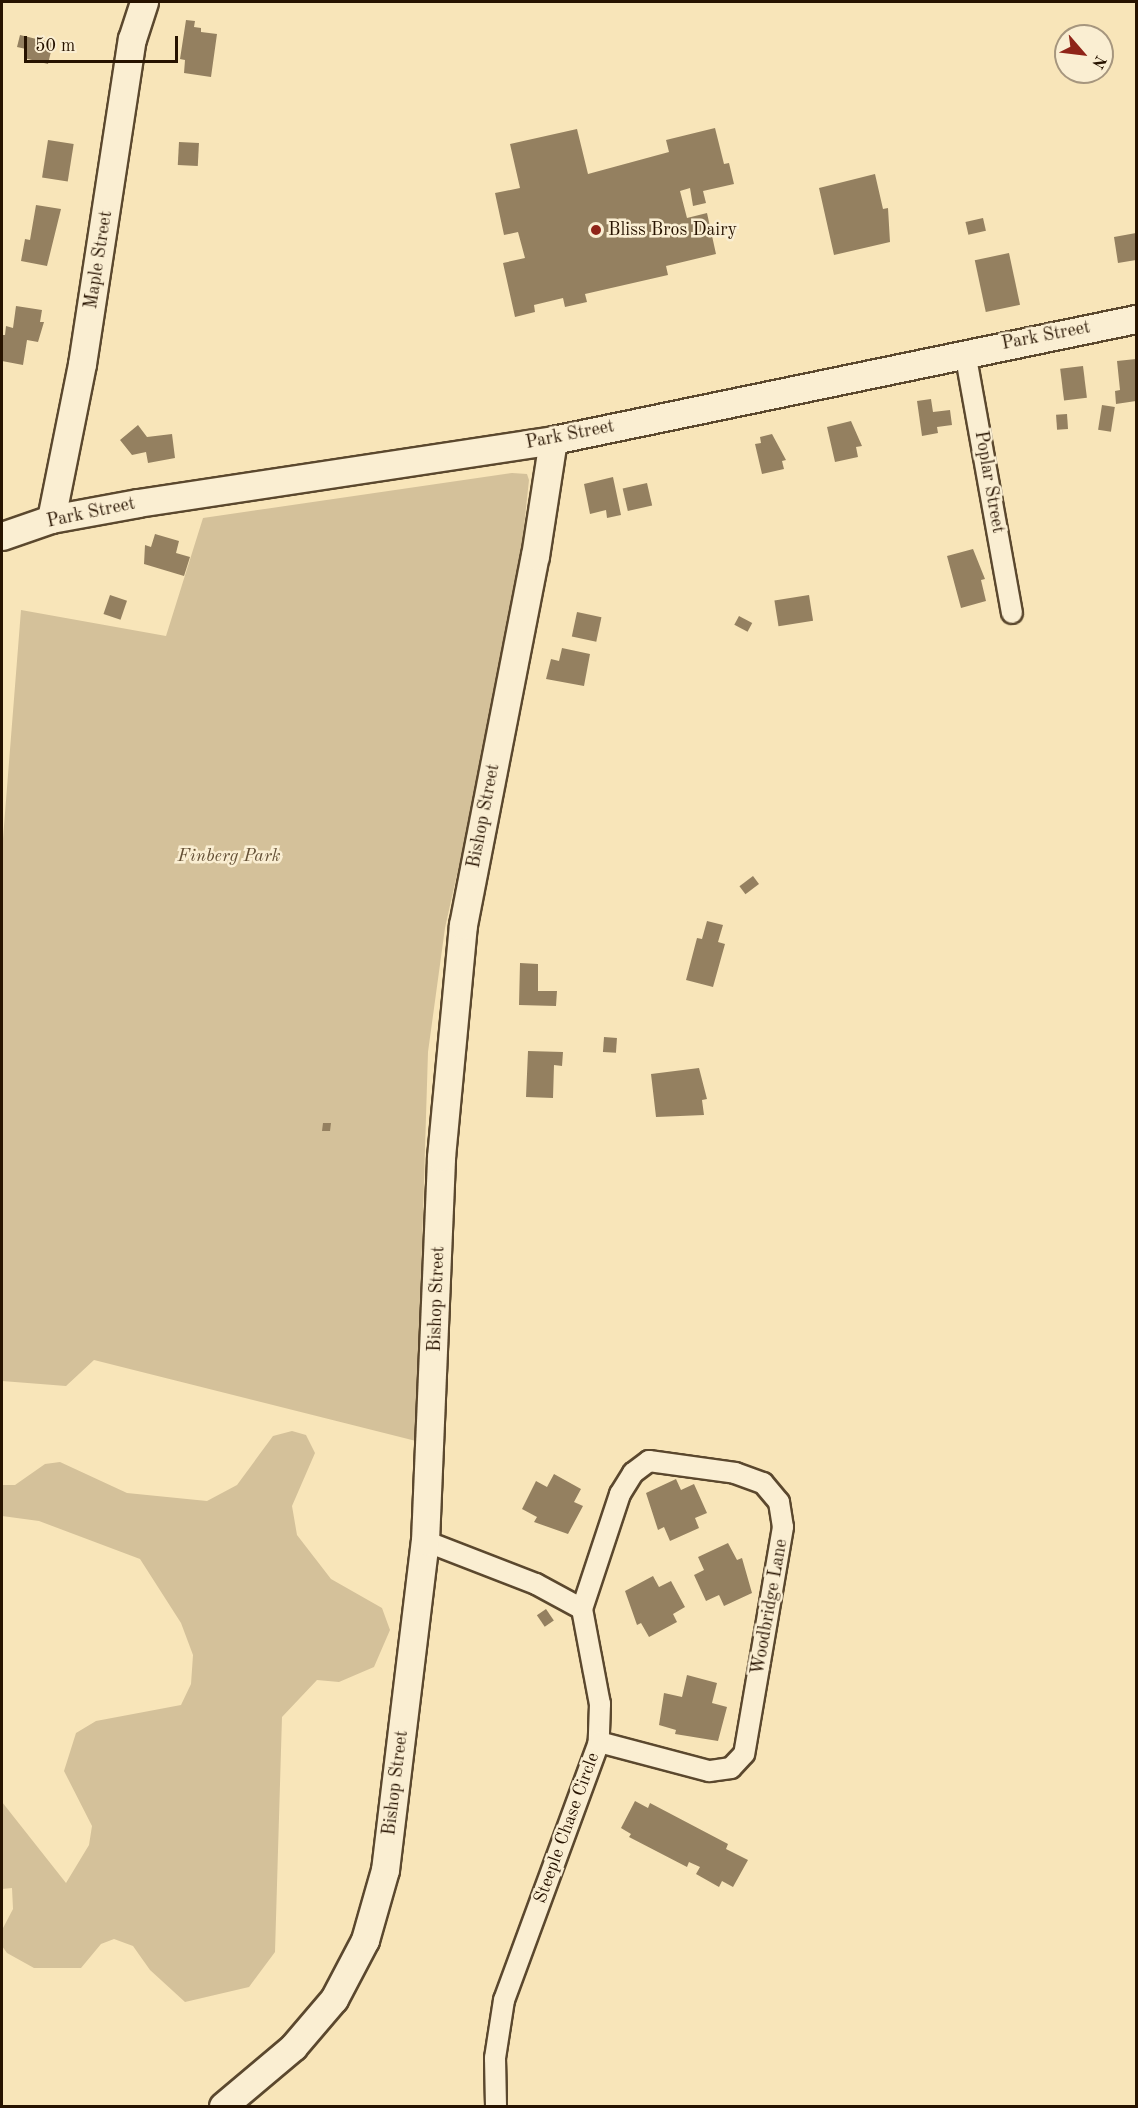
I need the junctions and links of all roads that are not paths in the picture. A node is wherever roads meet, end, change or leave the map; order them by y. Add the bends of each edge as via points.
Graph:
1 (144, 2) edge
2 (1137, 319) edge
3 (965, 352) junction
4 (553, 440) junction
5 (51, 519) junction
6 (2, 536) edge
7 (1012, 613) dead end
8 (424, 1540) junction
9 (582, 1609) junction
10 (598, 1742) junction
11 (223, 2106) edge
12 (496, 2106) edge

1 - 5 street, Maple Street via 132,39 82,364
2 - 3 street, Park Street
3 - 4 street, Park Street
3 - 7 street, Poplar Street
4 - 5 street, Park Street
4 - 8 street, Bishop Street via 535,555 463,925 441,1157
5 - 6 street, Park Street
8 - 9 street via 536,1584
8 - 11 street, Bishop Street via 385,1870 365,1940 334,1999 314,2023 293,2047
9 - 10 street, Steeple Chase Circle via 600,1704
9 - 10 street, Woodbridge Lane via 620,1494 633,1473 649,1461 735,1473 764,1483 779,1502 783,1527 744,1754 730,1768 709,1771
10 - 12 street, Steeple Chase Circle via 504,2000 495,2058

